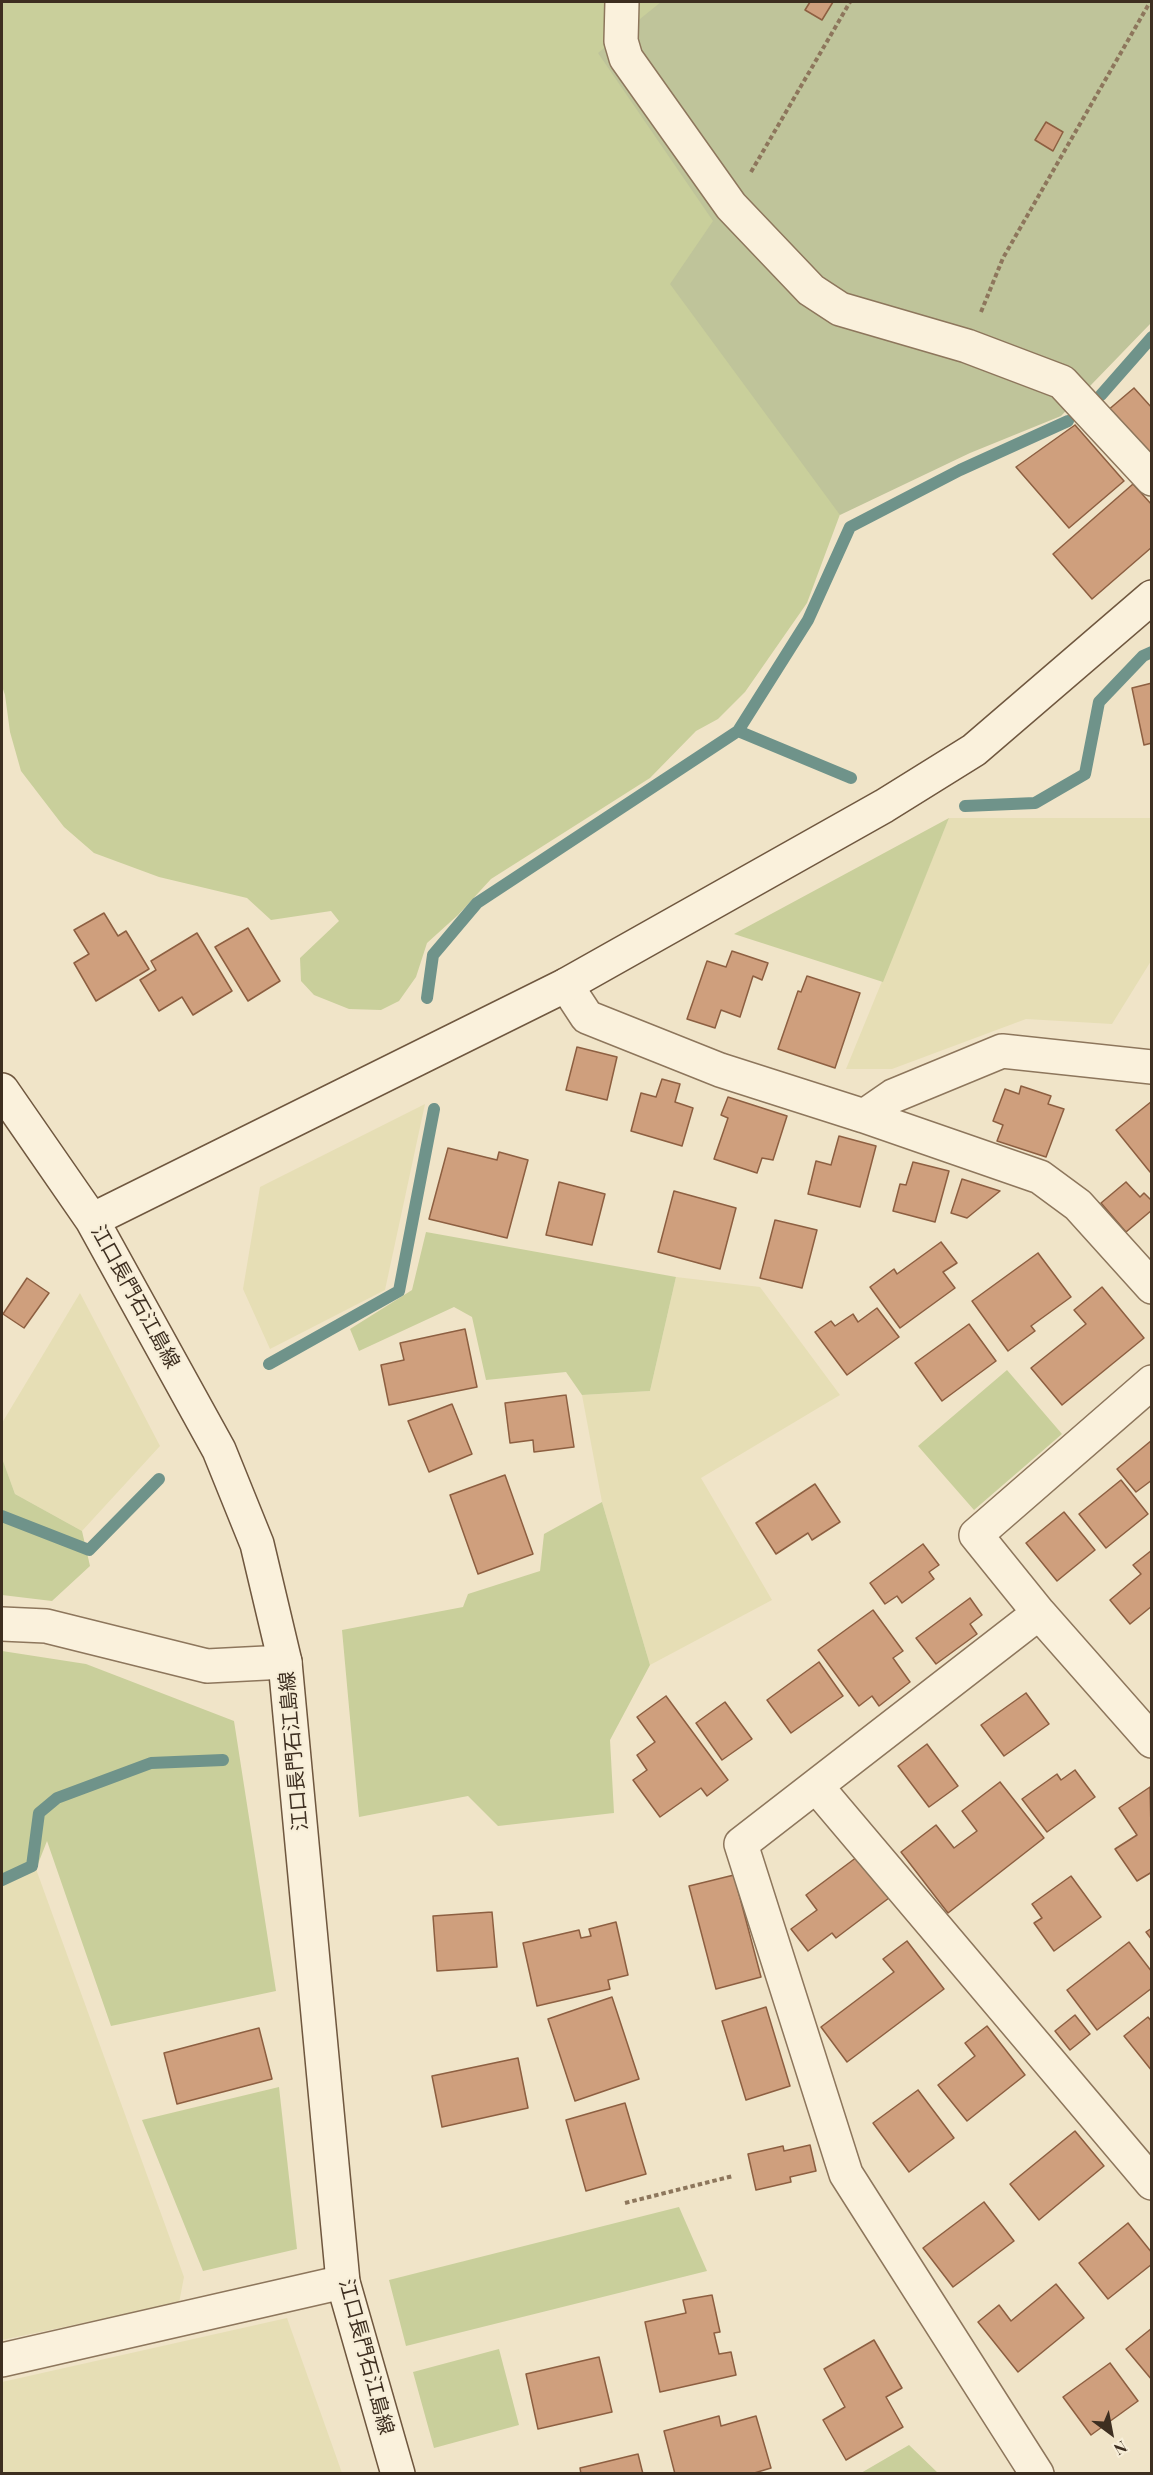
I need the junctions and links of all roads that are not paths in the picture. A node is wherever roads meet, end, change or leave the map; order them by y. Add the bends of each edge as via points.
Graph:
1 (622, 2) edge
2 (1152, 479) edge
3 (1152, 597) edge
4 (566, 985) junction
5 (1152, 1067) edge
6 (2, 1090) edge
7 (864, 1116) junction
8 (92, 1220) junction
9 (1152, 1287) edge
10 (1152, 1382) edge
11 (1040, 1613) junction
12 (2, 1624) edge
13 (285, 1662) junction
14 (1152, 1742) edge
15 (816, 1786) junction
16 (1152, 2183) edge
17 (343, 2282) junction
18 (2, 2360) edge
19 (398, 2474) edge
20 (1037, 2474) edge

1 - 2 street via 621,41 626,58 731,206 811,290 840,309 967,346 1062,381
3 - 4 street via 974,750 884,806
4 - 7 street via 587,1017 720,1070
4 - 8 street
5 - 7 street via 1002,1051 893,1096
6 - 8 street, 江口長門石江島線
7 - 9 street via 1040,1177 1078,1205
8 - 13 street, 江口長門石江島線 via 219,1450 257,1544
10 - 11 street via 976,1535
11 - 14 street
11 - 15 street
12 - 13 street via 46,1626 207,1666
13 - 17 street, 江口長門石江島線
15 - 16 street
15 - 20 street via 741,1844 846,2174
17 - 18 street
17 - 19 street, 江口長門石江島線

